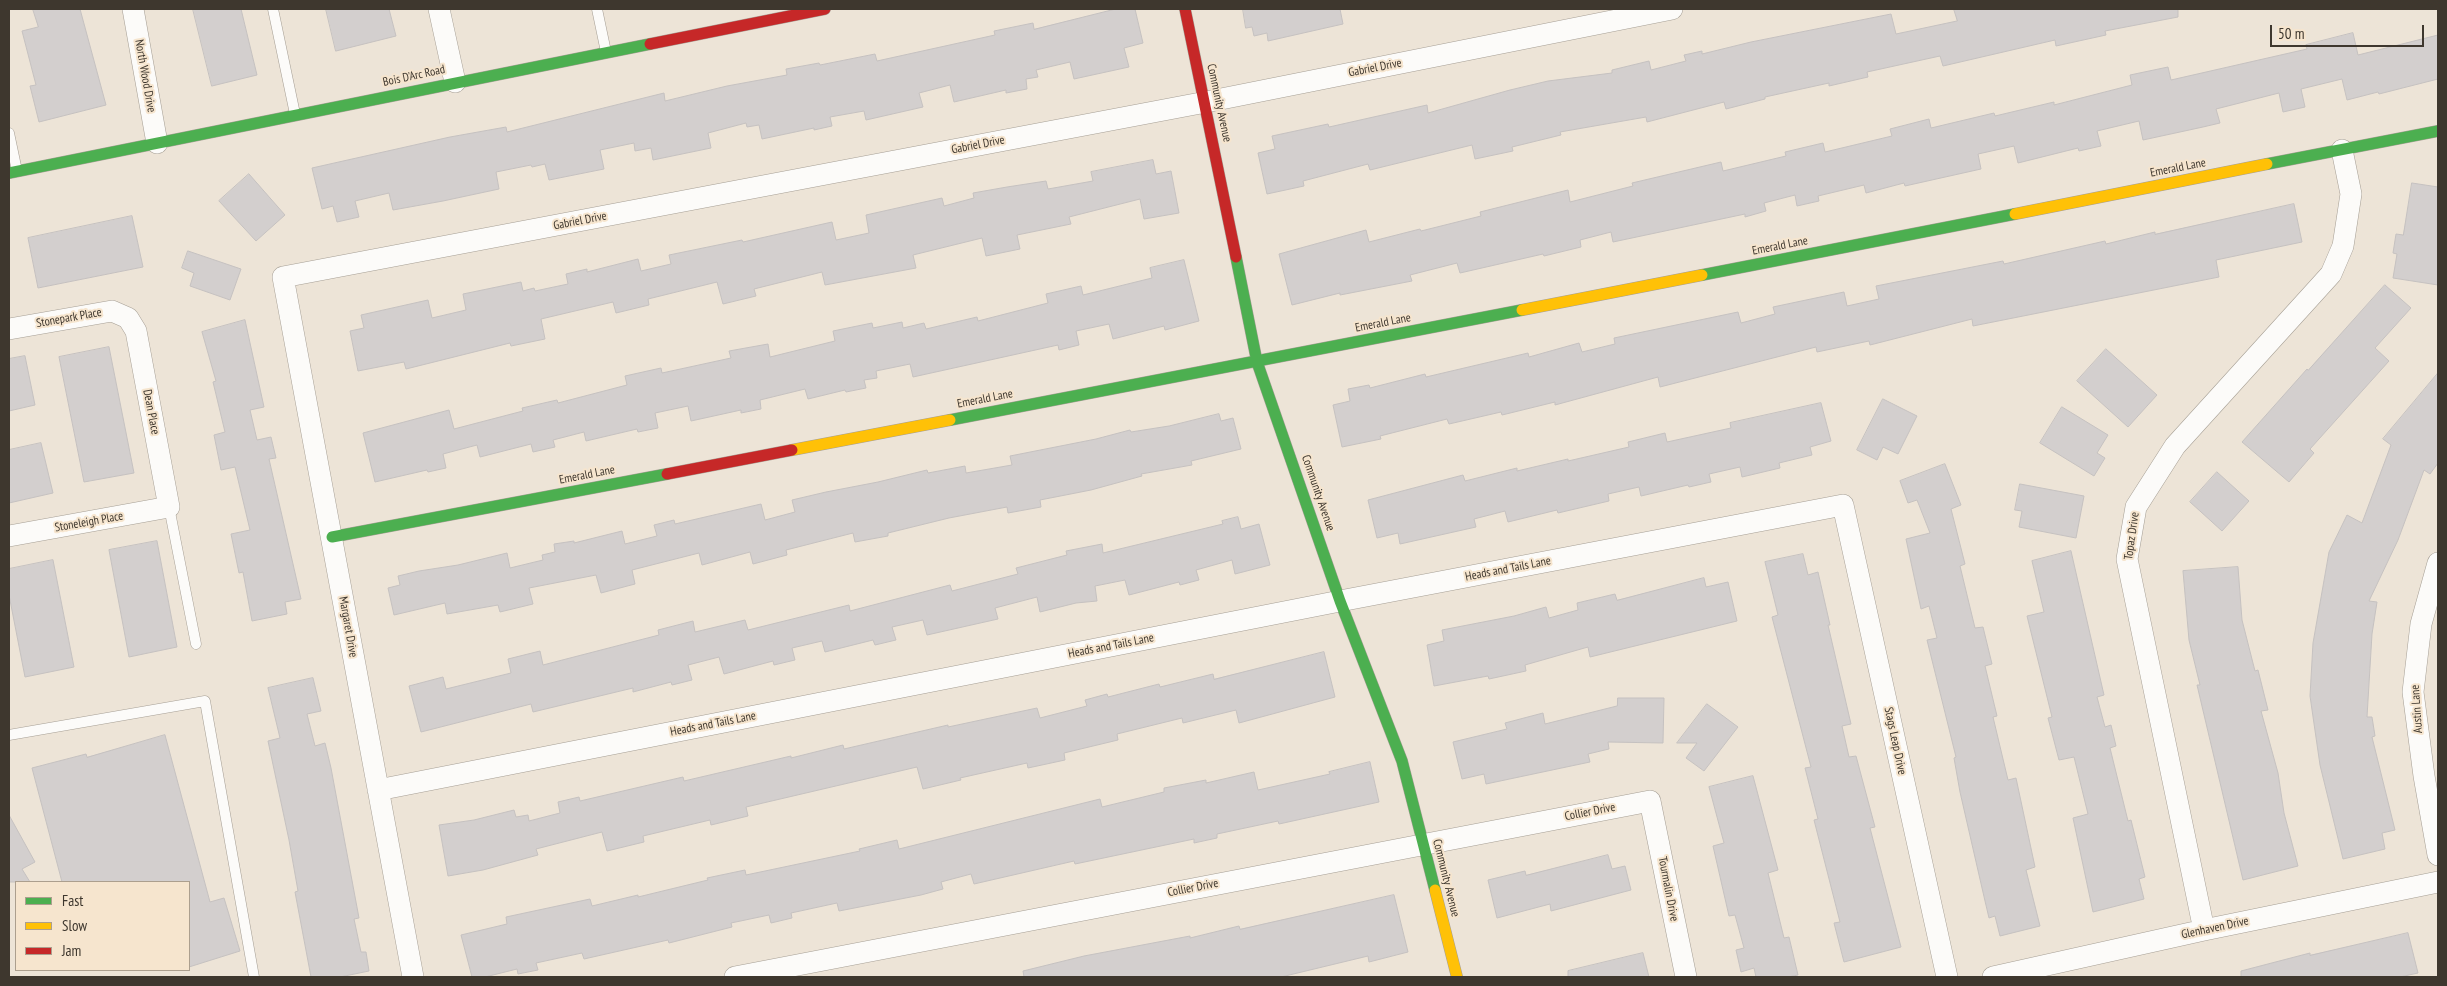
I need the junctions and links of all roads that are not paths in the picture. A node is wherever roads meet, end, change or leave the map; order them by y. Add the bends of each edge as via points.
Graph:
1 (133, 9) edge
2 (273, 9) edge
3 (439, 9) edge
4 (596, 9) edge
5 (825, 9) edge
6 (1185, 9) edge
7 (1672, 9) edge
8 (744, 17) edge
9 (606, 52) junction
10 (455, 82) junction
11 (1206, 102) junction
12 (295, 115) junction
13 (2438, 131) edge
14 (9, 133) edge
15 (157, 143) junction
16 (2342, 150) junction
17 (13, 173) edge
18 (283, 277) joint
19 (128, 318) joint
20 (9, 329) edge
21 (1257, 362) junction
22 (1844, 505) joint
23 (169, 508) junction
24 (9, 536) edge
25 (332, 537) junction
26 (2438, 564) edge
27 (1340, 601) junction
28 (196, 644) dead end
29 (9, 736) edge
30 (378, 790) junction
31 (1650, 800) joint
32 (1423, 843) junction
33 (2438, 855) edge
34 (2438, 882) edge
35 (2204, 930) junction
36 (254, 977) edge
37 (413, 977) edge
38 (735, 977) edge
39 (1457, 977) edge
40 (1686, 977) edge
41 (1947, 977) edge
42 (1993, 977) edge

1 - 15 street, North Wood Drive
2 - 12 lane
3 - 10 street
4 - 9 lane
5 - 8 street, Bois D'Arc Road
6 - 11 street, Community Avenue
7 - 11 street, Gabriel Drive
8 - 9 street, Bois D'Arc Road
9 - 10 street, Bois D'Arc Road
10 - 12 street, Bois D'Arc Road
11 - 18 street, Gabriel Drive
11 - 21 street, Community Avenue
12 - 15 street, Bois D'Arc Road
13 - 16 street, Emerald Lane
14 - 17 lane
15 - 17 street, Bois D'Arc Road
16 - 21 street, Emerald Lane
16 - 35 street, Topaz Drive via 2351,194 2343,246 2331,274 2175,446 2136,507 2127,559
18 - 25 street, Margaret Drive
19 - 20 street, Stonepark Place via 112,310
19 - 23 street, Dean Place via 136,331
21 - 25 street, Emerald Lane
21 - 27 street, Community Avenue
22 - 27 street, Heads and Tails Lane
22 - 41 street, Stags Leap Drive
23 - 24 street, Stoneleigh Place
23 - 28 lane
25 - 30 street, Margaret Drive
26 - 33 street, Austin Lane via 2421,624 2413,692
27 - 30 street, Heads and Tails Lane
27 - 32 street, Community Avenue via 1402,761
29 - 36 lane via 205,701
30 - 37 street, Margaret Drive
31 - 32 street, Collier Drive
31 - 40 street, Tourmalin Drive
32 - 38 street, Collier Drive
32 - 39 street, Community Avenue
34 - 35 street, Glenhaven Drive
35 - 42 street, Glenhaven Drive

